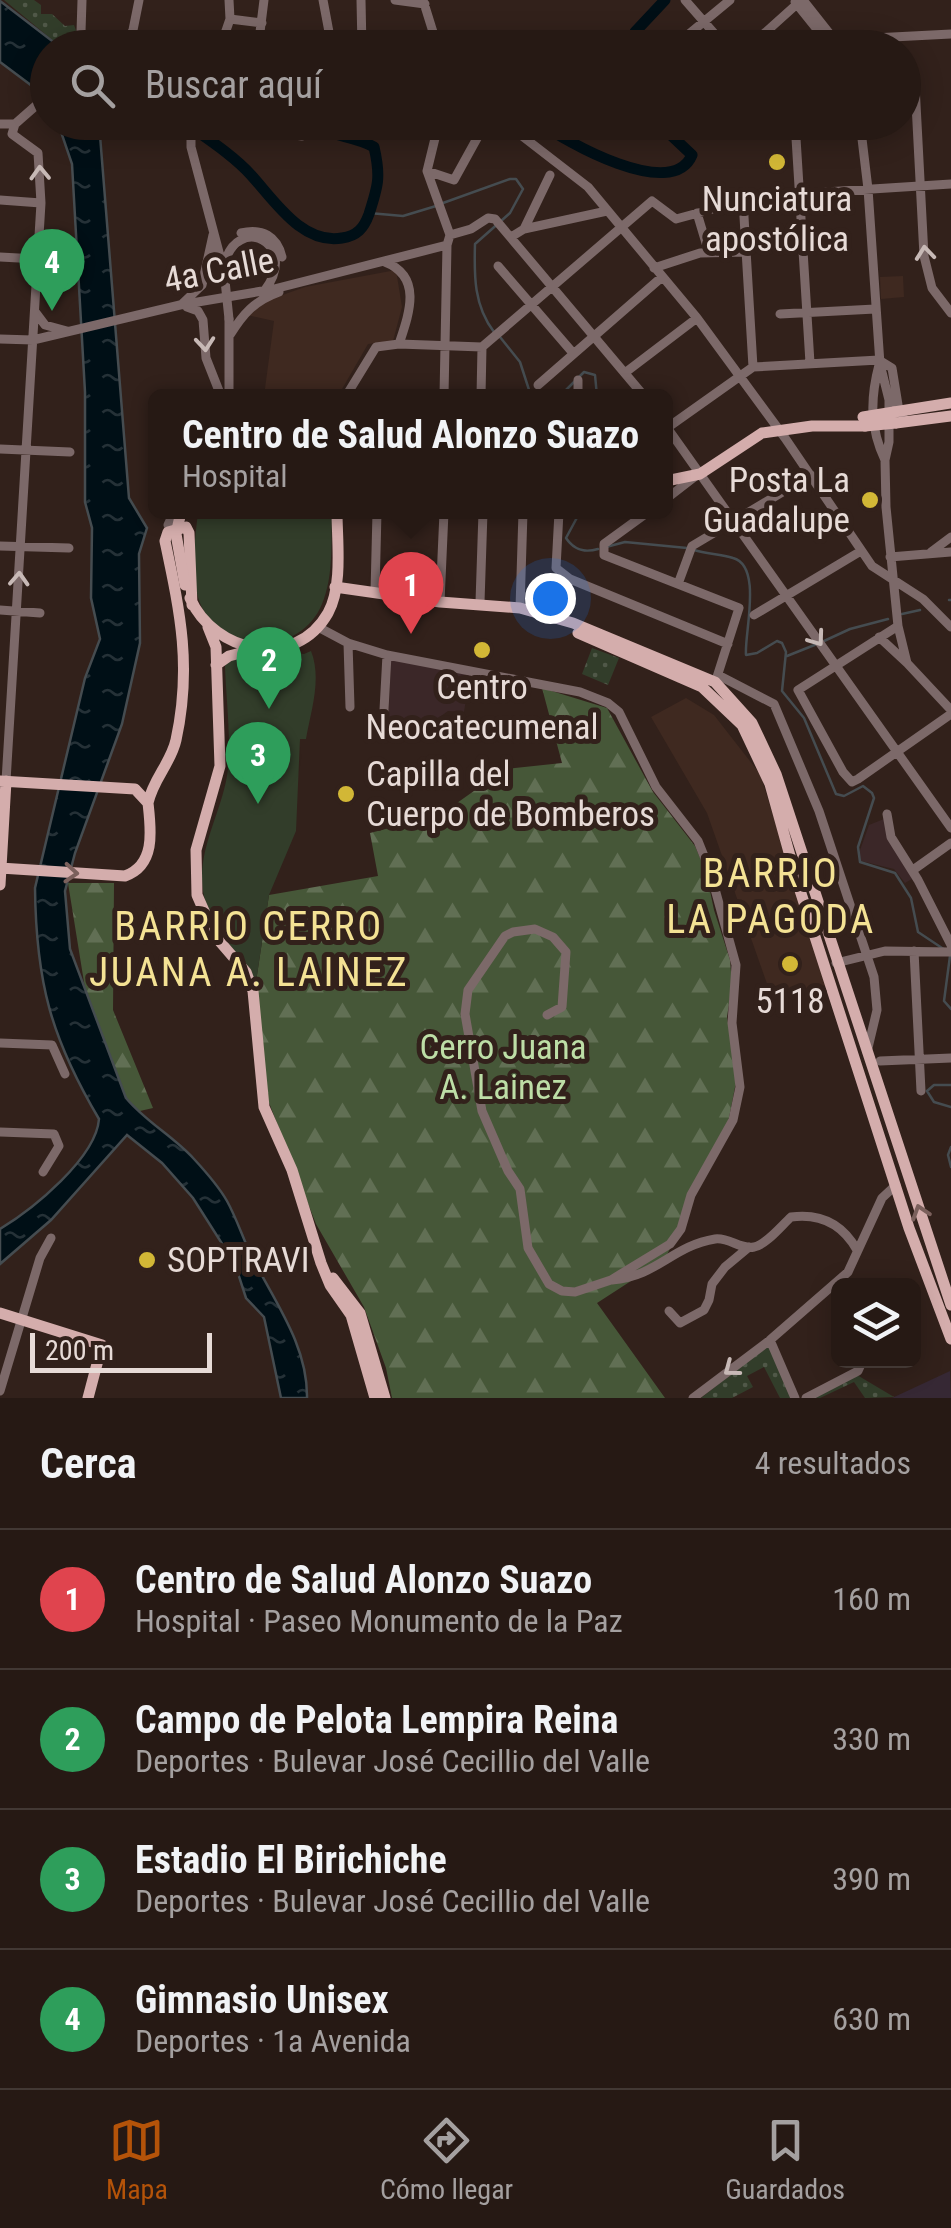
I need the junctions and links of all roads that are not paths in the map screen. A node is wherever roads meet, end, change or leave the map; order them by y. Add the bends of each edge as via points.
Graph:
1 (82, 0) edge
2 (140, 0) edge
3 (229, 0) edge
4 (264, 0) edge
5 (323, 0) edge
6 (361, 0) edge
7 (395, 0) edge
8 (685, 0) edge
9 (730, 0) edge
10 (424, 2) edge
11 (798, 2) edge
12 (230, 19) junction
13 (704, 21) junction
14 (262, 23) junction
15 (82, 30) edge
16 (133, 30) edge
17 (226, 30) edge
18 (261, 30) edge
19 (329, 30) edge
20 (362, 30) edge
21 (433, 30) edge
22 (693, 30) edge
23 (712, 30) edge
24 (768, 30) edge
25 (822, 30) edge
26 (951, 34) edge
27 (921, 37) edge
28 (10, 123) edge
29 (0, 138) edge
30 (191, 140) edge
31 (435, 140) edge
32 (476, 140) edge
33 (527, 140) edge
34 (796, 140) edge
35 (864, 140) edge
36 (918, 140) edge
37 (427, 171) junction
38 (550, 175) dead end
39 (951, 184) edge
40 (920, 186) junction
41 (868, 189) junction
42 (800, 193) junction
43 (0, 200) edge
44 (743, 200) junction
45 (40, 203) junction
46 (607, 211) junction
47 (696, 213) junction
48 (621, 226) junction
49 (524, 229) junction
50 (511, 238) junction
51 (448, 240) junction
52 (215, 248) junction
53 (746, 252) junction
54 (709, 253) junction
55 (0, 257) edge
56 (38, 258) junction
57 (382, 261) junction
58 (368, 264) junction
59 (498, 266) dead end
60 (283, 268) junction
61 (224, 269) junction
62 (658, 272) junction
63 (301, 282) junction
64 (552, 286) junction
65 (269, 290) junction
66 (180, 305) junction
67 (531, 305) junction
68 (875, 309) junction
69 (36, 313) junction
70 (806, 313) junction
71 (951, 313) edge
72 (780, 314) dead end
73 (697, 318) junction
74 (72, 331) junction
75 (593, 334) junction
76 (230, 336) junction
77 (0, 338) edge
78 (33, 340) junction
79 (399, 344) junction
80 (484, 345) junction
81 (445, 346) junction
82 (573, 353) junction
83 (879, 362) junction
84 (810, 364) junction
85 (753, 367) junction
86 (626, 372) junction
87 (740, 376) junction
88 (578, 380) dead end
89 (538, 385) dead end
90 (220, 389) edge
91 (224, 389) edge
92 (350, 389) edge
93 (444, 389) edge
94 (482, 389) edge
95 (578, 389) edge
96 (639, 389) edge
97 (951, 403) edge
98 (899, 416) junction
99 (951, 416) edge
100 (673, 422) edge
101 (781, 432) junction
102 (673, 437) edge
103 (0, 449) edge
104 (26, 451) junction
105 (70, 452) dead end
106 (885, 460) junction
107 (700, 474) junction
108 (811, 475) junction
109 (673, 480) edge
110 (673, 493) edge
111 (172, 519) edge
112 (177, 519) edge
113 (177, 519) edge
114 (338, 519) edge
115 (377, 519) edge
116 (444, 519) edge
117 (483, 519) edge
118 (523, 519) edge
119 (558, 519) edge
120 (639, 519) edge
121 (732, 520) junction
122 (168, 525) junction
123 (951, 537) edge
124 (0, 546) edge
125 (20, 547) junction
126 (69, 548) dead end
127 (860, 551) junction
128 (951, 552) edge
129 (929, 554) junction
130 (890, 557) junction
131 (892, 578) junction
132 (570, 579) junction
133 (678, 584) junction
134 (335, 587) junction
135 (375, 592) junction
136 (786, 596) junction
137 (440, 602) junction
138 (480, 602) junction
139 (192, 604) junction
140 (520, 608) junction
141 (0, 610) edge
142 (17, 611) junction
143 (40, 613) dead end
144 (754, 615) dead end
145 (553, 618) junction
146 (898, 626) junction
147 (208, 627) junction
148 (951, 627) edge
149 (318, 628) junction
150 (879, 638) junction
151 (348, 643) junction
152 (728, 644) junction
153 (262, 649) junction
154 (387, 655) junction
155 (906, 663) junction
156 (216, 665) junction
157 (835, 665) junction
158 (716, 678) junction
159 (5, 693) edge
160 (350, 707) dead end
161 (951, 712) edge
162 (423, 735) dead end
163 (896, 751) junction
164 (3, 781) edge
165 (116, 786) junction
166 (148, 803) junction
167 (886, 814) dead end
168 (951, 828) edge
169 (951, 843) edge
170 (0, 868) edge
171 (913, 870) junction
172 (0, 885) edge
173 (949, 950) edge
174 (914, 951) junction
175 (822, 954) junction
176 (865, 955) junction
177 (837, 962) junction
178 (830, 976) junction
179 (547, 1015) dead end
180 (0, 1043) edge
181 (867, 1052) junction
182 (920, 1058) junction
183 (951, 1058) edge
184 (880, 1060) dead end
185 (65, 1074) dead end
186 (921, 1091) dead end
187 (0, 1132) edge
188 (43, 1172) dead end
189 (896, 1185) junction
190 (51, 1238) dead end
191 (748, 1247) junction
192 (857, 1250) junction
193 (321, 1263) junction
194 (848, 1272) junction
195 (850, 1278) edge
196 (336, 1280) junction
197 (610, 1280) junction
198 (951, 1305) edge
199 (668, 1311) dead end
200 (0, 1314) edge
201 (22, 1320) junction
202 (951, 1339) edge
203 (770, 1340) junction
204 (855, 1368) edge
205 (0, 1391) edge
206 (88, 1398) edge
207 (381, 1398) edge
208 (693, 1398) edge
209 (796, 1398) edge
210 (806, 1398) edge

1 - 15 street
2 - 16 street
3 - 12 street
4 - 14 street
5 - 19 street
6 - 20 street
7 - 10 street
8 - 13 street
9 - 13 street
10 - 21 street
11 - 24 street
11 - 25 street
12 - 14 street
12 - 17 street
13 - 22 street
13 - 23 street
14 - 18 street
26 - 27 street
28 - 29 street
45 -> 28 street via 40,158 15,139
30 - 52 street
31 - 37 street
32 - 37 street via 454,180
33 - 46 street
34 - 42 street
35 - 41 street
36 - 40 street
37 - 51 street
38 - 49 street
39 - 40 street
40 - 41 street
71 -> 40 street via 928,276
41 - 42 street
41 - 68 street
42 - 44 street
42 - 70 street
43 - 45 street
44 - 47 street
44 - 53 street
45 - 56 street
46 - 48 street
46 - 49 street
47 - 48 street via 674,218 652,201
47 - 54 street
48 - 62 street
48 - 64 street
49 - 50 street
50 - 51 street, 4a Calle via 488,218
50 - 64 street
51 - 57 street, 4a Calle
51 - 81 street
52 - 60 street via 259,231 276,242
52 - 61 street
52 - 66 street via 202,285
53 - 54 street
53 - 85 street
54 - 62 street
55 - 56 street
56 - 69 street
57 - 58 street, 4a Calle
57 - 79 street via 401,271 412,292
58 - 63 street, 4a Calle
58 - 76 street via 262,298
59 - 67 street
60 - 63 street
60 - 65 street
61 - 65 street via 238,240 261,239 277,262
61 - 76 street, bridge
62 - 73 street
62 - 75 street
63 - 65 street, 4a Calle
64 - 67 street
64 - 75 street
65 - 66 street, 4a Calle
66 - 74 street, 4a Calle
66 -> 90 street via 202,317 206,358
67 - 80 street
67 - 82 street
68 - 70 street
68 - 83 street
69 - 74 street via 48,327
69 - 78 street
70 - 72 street
70 - 84 street
73 - 86 street
73 - 87 street
74 - 78 street, 4a Calle
75 - 82 street
75 - 86 street
76 - 91 street
77 - 78 street, 4a Calle
78 - 104 street
79 - 81 street
79 - 92 street via 373,349
80 - 81 street
80 - 94 street
81 - 93 street
82 - 89 street
83 - 84 street
83 - 98 street via 892,368
83 - 106 street via 889,400
83 - 106 street via 873,433
84 - 85 street
85 - 87 street
86 - 96 street
87 - 100 street
87 - 101 street
88 - 95 street
97 - 98 main road
98 - 99 main road
98 - 101 main road, bridge
101 - 107 main road via 762,433
101 - 108 street
102 - 107 street
103 - 104 street
104 - 105 street
104 - 125 street
106 - 130 street
107 - 109 main road
107 - 110 street
107 - 121 street
108 - 121 street
108 - 127 street
111 - 122 street
112 - 139 main road, bridge
113 - 122 main road
114 - 134 main road
115 - 135 street
116 - 137 street
117 - 138 street
118 - 140 street
119 - 132 street via 556,568
120 - 133 street via 602,549
121 - 133 street via 690,550
121 - 136 street
122 - 165 main road via 160,543 180,638 172,740 152,775
123 - 129 street
124 - 125 street
125 - 126 street
142 -> 125 street
127 - 131 street
127 - 136 street
128 - 129 street
129 - 130 street
130 - 131 street
131 - 146 street
131 - 148 street
132 - 145 street
132 - 152 street
133 - 152 street via 739,608
134 - 135 main road
134 - 149 main road
135 - 137 main road
136 - 144 street
136 -> 157 street
137 - 138 main road
138 - 140 main road
139 - 147 main road
139 - 166 main road via 189,534 181,526 166,541 184,639 178,731
140 - 145 main road
141 - 142 street
142 - 143 street
142 - 159 street
145 - 158 main road
145 - 175 main road via 702,688 742,725 770,784
146 - 150 street
146 - 155 street
147 - 153 main road via 233,644
147 - 156 main road
149 - 151 street
149 - 153 main road via 288,645
150 - 155 street
150 - 157 street
151 - 154 street
151 - 160 street
152 - 158 street
153 - 156 main road
154 - 162 street via 383,728
154 - 197 street via 608,703 628,726 656,788 698,841 710,870 736,966 738,1101 690,1195 682,1228 648,1260
155 - 161 street
156 - 193 main road via 220,766 196,850 197,895 253,991 264,1107
157 - 163 street
157 - 163 street via 798,690 848,780
158 - 176 street via 774,704 819,811
158 - 177 main road via 752,723 776,774
159 - 164 street
161 - 163 street
163 - 168 street
164 - 165 main road
164 - 170 main road
165 - 166 main road via 141,792
170 -> 166 main road via 132,873 148,856
167 - 171 street via 891,837
169 - 171 street
170 - 172 main road
171 - 173 street
173 - 174 street
174 - 176 street
174 - 182 street
175 - 177 street
175 - 178 main road
176 - 177 street
176 - 181 street via 877,1010
177 - 178 street
177 - 181 main road
178 - 189 main road
179 - 197 street via 562,1007 566,952 544,932 513,932 480,969 465,1002 482,1111 520,1189 528,1248 549,1284 576,1292
180 - 185 street via 50,1044
198 -> 181 main road
182 - 183 street
182 - 184 street
182 - 186 street
187 - 188 street via 54,1134 59,1146
189 - 192 street via 882,1198
189 - 202 main road
190 - 201 street
191 - 192 street via 797,1216 825,1220 848,1234
191 - 197 street via 718,1238 675,1252 647,1274
191 - 199 street via 712,1284 704,1310 680,1323
192 - 194 street
193 - 196 main road
193 - 207 main road via 350,1315
194 - 195 street
194 - 203 street
196 - 207 main road
196 - 207 main road via 360,1313
200 - 201 main road
201 - 205 street
201 - 206 main road via 102,1345
203 -> 208 street
203 - 209 street
204 - 210 street

